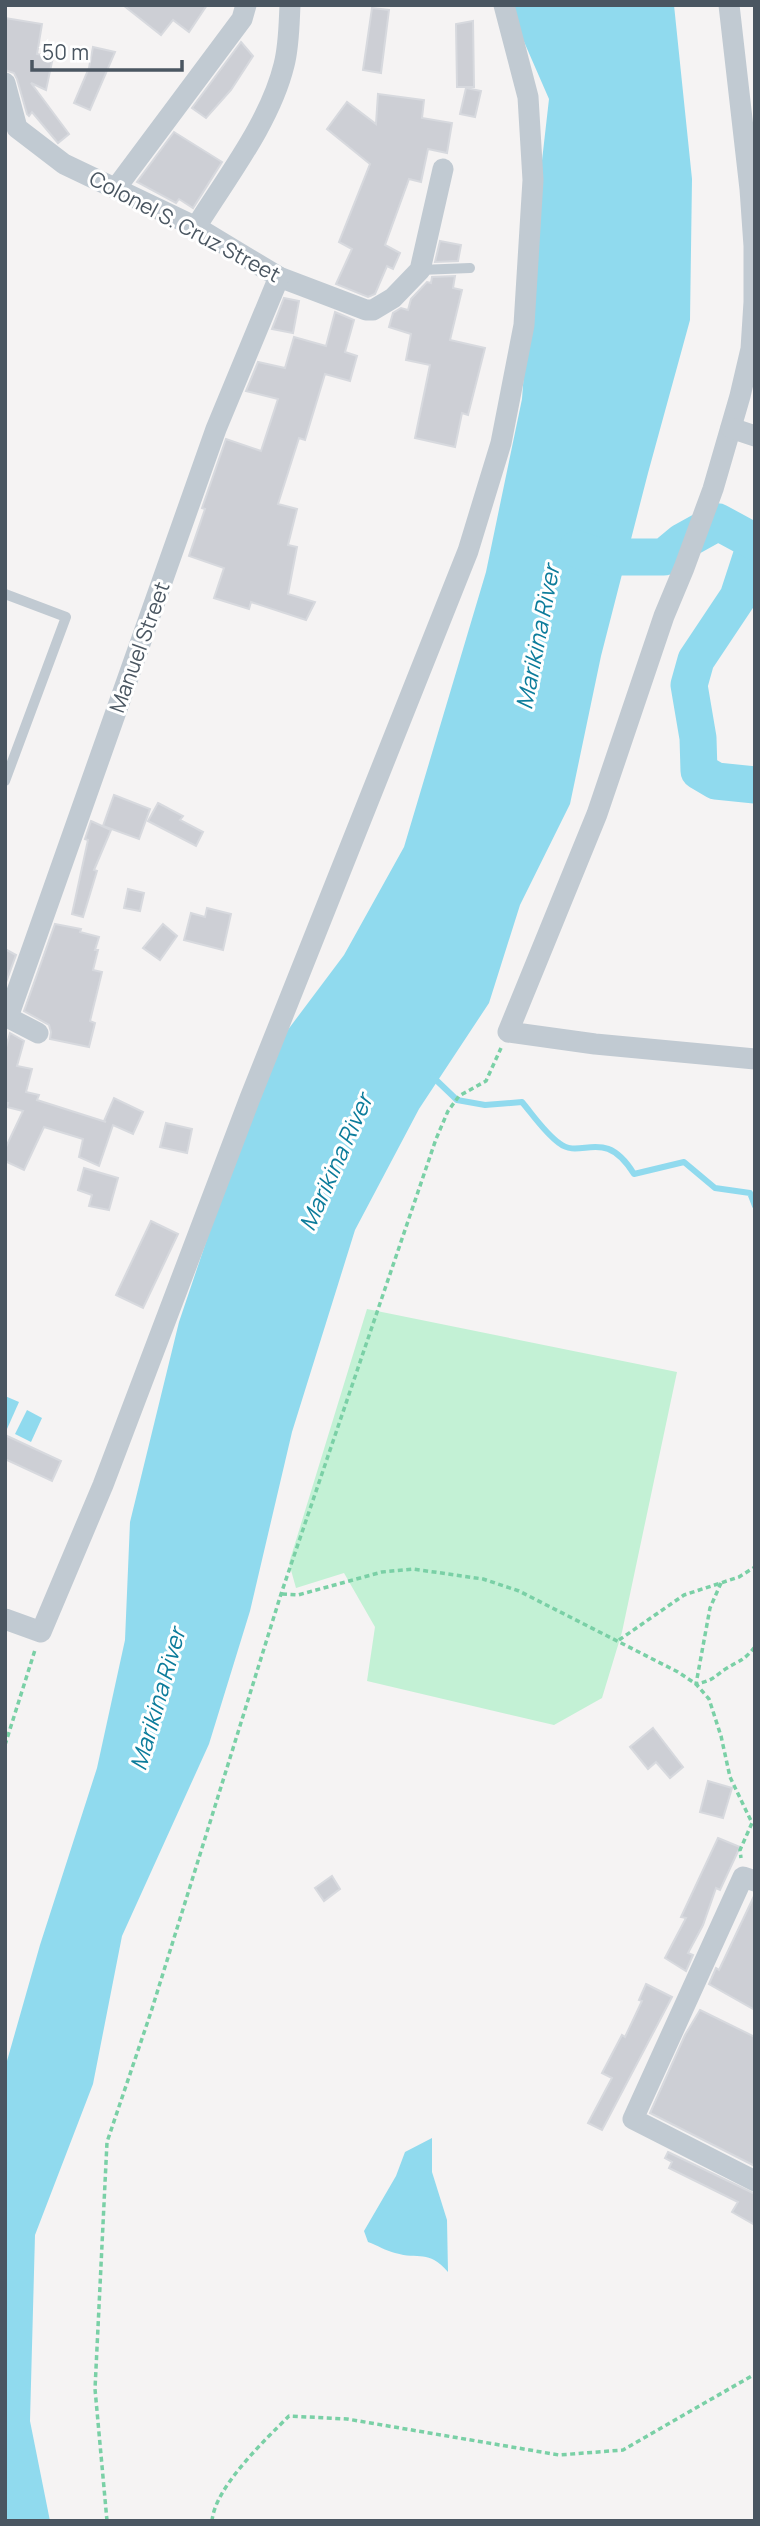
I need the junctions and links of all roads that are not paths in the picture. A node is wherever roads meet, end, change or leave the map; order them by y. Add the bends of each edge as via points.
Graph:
1 (246, 5) edge
2 (290, 5) edge
3 (504, 5) edge
4 (729, 5) edge
5 (5, 83) edge
6 (443, 169) dead end
7 (116, 188) junction
8 (196, 227) junction
9 (754, 246) edge
10 (470, 268) dead end
11 (420, 271) junction
12 (279, 277) junction
13 (731, 428) junction
14 (755, 436) edge
15 (5, 594) edge
16 (5, 781) edge
17 (6, 1017) edge
18 (38, 1033) dead end
19 (755, 1059) edge
20 (5, 1619) edge
21 (749, 1879) edge
22 (755, 2181) edge

1 - 7 street via 242,19
2 - 8 street via 287,52 265,116
3 - 20 street via 528,97 533,180 524,325 502,443 468,551 250,1098 103,1485 41,1632
4 - 9 street
5 - 7 street, Colonel S. Cruz Street via 14,123 21,132 64,164
6 - 11 street
7 - 8 street, Colonel S. Cruz Street
8 - 12 street, Colonel S. Cruz Street
9 - 13 street via 751,349
10 - 11 lane
11 - 12 street, Colonel S. Cruz Street via 393,298 373,310
12 - 17 street, Manuel Street via 216,429
13 - 14 street
13 - 19 street via 597,814 508,1031
15 - 16 lane via 66,617
17 - 18 street
21 - 22 street via 634,2119

